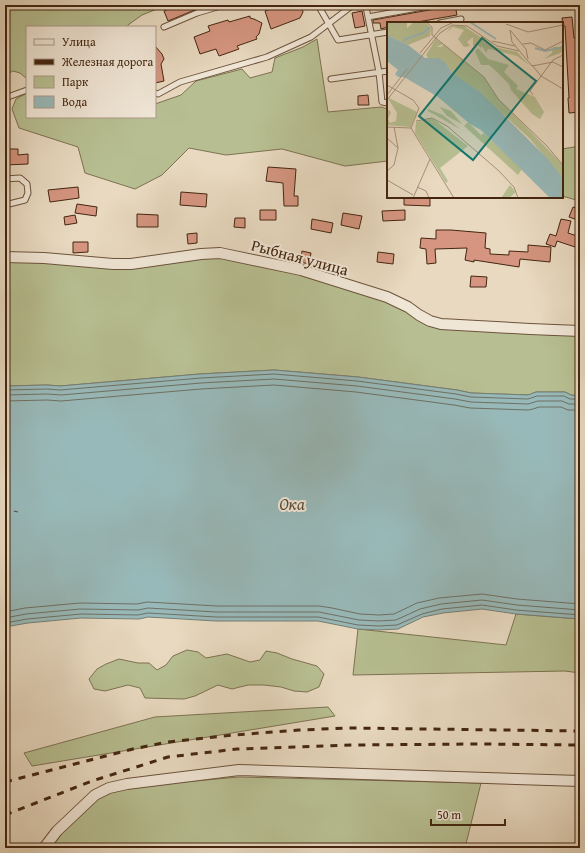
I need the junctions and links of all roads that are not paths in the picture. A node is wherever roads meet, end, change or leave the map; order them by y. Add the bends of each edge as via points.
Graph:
1 (224, 5) edge
2 (318, 5) edge
3 (353, 5) edge
4 (365, 5) edge
5 (434, 5) edge
6 (368, 17) junction
7 (462, 19) dead end
8 (446, 22) edge
9 (328, 24) junction
10 (164, 27) dead end
11 (387, 32) edge
12 (372, 35) junction
13 (387, 71) edge
14 (378, 72) junction
15 (331, 79) dead end
16 (26, 90) edge
17 (156, 93) edge
18 (5, 98) edge
19 (387, 103) edge
20 (5, 179) edge
21 (5, 204) edge
22 (5, 257) edge
23 (580, 331) edge
24 (580, 781) edge
25 (44, 848) edge

1 - 10 lane
2 - 9 lane
3 - 9 lane
4 - 6 lane
5 - 6 lane
6 - 12 lane
7 - 8 lane
9 - 12 lane via 338,40
9 - 17 lane via 311,37 267,57 180,82
11 - 12 lane
12 - 14 lane
13 - 14 lane
14 - 15 lane
14 - 19 lane via 382,102
16 - 18 lane
20 - 21 lane via 20,178 27,184 28,193 25,200
22 - 23 street, Рыбная улица via 131,264 220,253 301,270 372,292 398,301 430,321 441,324
24 - 25 street via 239,770 109,788 95,795 57,831

